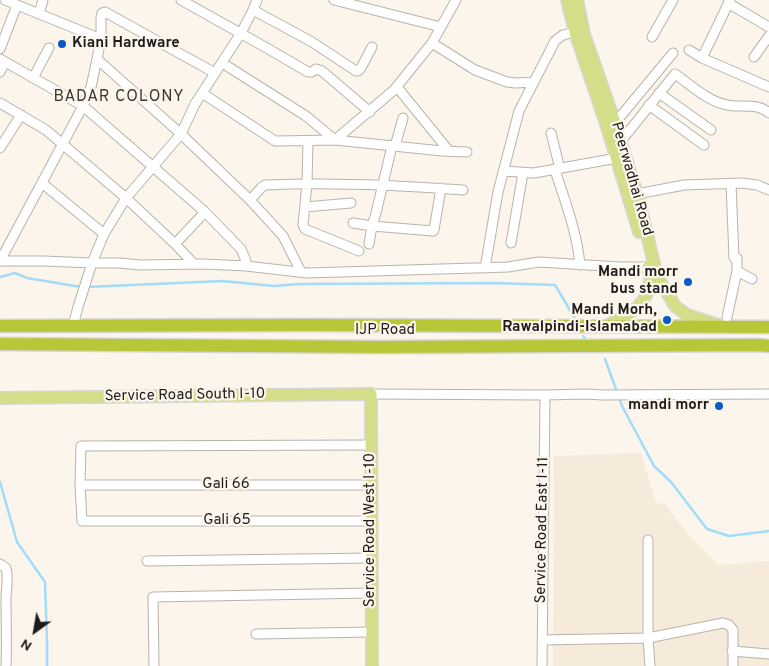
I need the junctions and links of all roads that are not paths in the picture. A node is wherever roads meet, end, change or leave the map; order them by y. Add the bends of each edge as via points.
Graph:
1 (6, 0) edge
2 (43, 0) edge
3 (181, 0) edge
4 (257, 0) edge
5 (334, 0) edge
6 (456, 0) edge
7 (567, 0) edge
8 (577, 0) edge
9 (673, 0) edge
10 (729, 1) edge
11 (17, 5) junction
12 (253, 10) junction
13 (39, 14) junction
14 (769, 26) edge
15 (441, 27) junction
16 (241, 33) junction
17 (579, 33) junction
18 (769, 36) edge
19 (652, 37) dead end
20 (101, 38) junction
21 (432, 43) junction
22 (372, 47) dead end
23 (49, 48) dead end
24 (0, 49) edge
25 (689, 50) dead end
26 (673, 53) dead end
27 (754, 57) dead end
28 (702, 58) junction
29 (97, 59) junction
30 (3, 61) edge
31 (227, 66) dead end
32 (0, 72) edge
33 (215, 73) junction
34 (33, 78) junction
35 (534, 82) junction
36 (397, 87) junction
37 (769, 87) edge
38 (202, 93) junction
39 (659, 93) junction
40 (0, 103) edge
41 (649, 105) junction
42 (83, 106) junction
43 (768, 107) edge
44 (370, 112) junction
45 (21, 115) junction
46 (403, 118) dead end
47 (616, 123) junction
48 (710, 130) dead end
49 (551, 133) dead end
50 (180, 134) junction
51 (335, 140) junction
52 (308, 141) junction
53 (621, 141) junction
54 (62, 144) junction
55 (704, 145) dead end
56 (393, 146) junction
57 (0, 148) edge
58 (448, 151) junction
59 (467, 152) dead end
60 (617, 158) junction
61 (153, 167) junction
62 (557, 170) junction
63 (503, 171) junction
64 (523, 173) junction
65 (42, 183) junction
66 (307, 183) junction
67 (731, 184) junction
68 (383, 186) junction
69 (441, 188) junction
70 (463, 190) dead end
71 (769, 190) edge
72 (637, 194) junction
73 (126, 198) junction
74 (250, 200) junction
75 (351, 203) dead end
76 (305, 207) junction
77 (205, 212) junction
78 (353, 223) dead end
79 (372, 226) junction
80 (104, 234) junction
81 (511, 243) dead end
82 (175, 244) junction
83 (369, 244) dead end
84 (359, 251) dead end
85 (0, 261) edge
86 (92, 264) junction
87 (194, 264) junction
88 (580, 265) junction
89 (246, 266) junction
90 (649, 267) junction
91 (485, 268) junction
92 (737, 271) junction
93 (301, 272) junction
94 (752, 279) dead end
95 (725, 322) junction
96 (0, 326) edge
97 (73, 326) junction
98 (604, 326) junction
99 (769, 327) edge
100 (0, 344) edge
101 (769, 346) edge
102 (371, 394) junction
103 (769, 394) edge
104 (545, 395) junction
105 (0, 398) edge
106 (371, 445) junction
107 (371, 484) junction
108 (80, 485) junction
109 (372, 521) junction
110 (648, 540) dead end
111 (372, 558) junction
112 (147, 561) dead end
113 (0, 564) edge
114 (372, 592) junction
115 (372, 632) junction
116 (256, 634) dead end
117 (648, 638) junction
118 (542, 640) junction
119 (732, 651) junction
120 (769, 654) edge
121 (0, 665) edge
122 (6, 666) edge
123 (154, 666) edge
124 (372, 666) edge
125 (542, 666) edge
126 (650, 666) edge
127 (733, 666) edge

1 - 11 street
2 - 13 street
3 - 16 street
4 - 12 street
5 - 15 street
6 - 15 street
7 - 17 main road
8 - 17 main road, Peerwadhai Road
9 - 19 street
10 - 14 street
10 - 28 street
11 - 13 street
11 - 24 street
12 - 16 street
12 - 22 street via 358,71
13 - 20 street
15 - 21 street
16 - 33 street
16 - 44 street via 308,72 322,71
17 - 35 street via 564,35 555,41
17 - 47 main road, Peerwadhai Road
17 - 60 main road
18 - 27 street
20 - 29 street
20 - 33 street via 101,17 105,12
21 - 35 street via 476,70 507,82
21 - 36 street
23 - 34 street
25 - 28 street
26 - 47 street
28 - 37 street
29 - 42 street
29 - 50 street
30 - 32 street
30 - 34 street
31 - 51 street via 306,116
33 - 38 street
34 - 42 street
35 - 63 street via 519,111
36 - 44 street
36 - 58 street
38 - 50 street
38 - 52 street via 275,141
39 - 41 street
39 - 43 street via 675,74 710,99 727,105
39 - 48 street
40 - 45 street
41 - 53 street
41 - 55 street
42 - 54 street
42 - 61 street
44 - 51 street
45 - 54 street
45 - 57 street
46 - 56 street
47 - 53 main road, Peerwadhai Road
49 - 62 street
50 - 61 street
50 - 74 street
51 - 52 street
51 - 56 street
52 - 66 street
53 - 72 main road, Peerwadhai Road
54 - 65 street
54 - 73 street
56 - 58 street
56 - 68 street
58 - 59 street
60 - 62 street
60 - 90 main road
61 - 73 street
61 - 77 street
62 - 64 street
62 - 88 street
63 - 64 street
63 - 91 street
64 - 81 street
65 - 80 street
65 - 85 street
66 - 68 street
66 - 74 street via 265,185
66 - 76 street
67 - 71 street via 757,185
67 - 72 street via 684,185
67 - 92 street
68 - 69 street
68 - 79 street
69 - 70 street
69 - 79 street via 432,232
72 - 95 main road, Peerwadhai Road via 656,275 675,306 687,315
73 - 80 street
73 - 82 street
74 - 93 street via 283,236
75 - 76 street
76 - 84 street via 305,229
77 - 82 street
77 - 89 street via 241,249
78 - 79 street
79 - 83 street
80 - 86 street
82 - 87 street
85 - 86 street
86 - 87 street
86 - 97 street
87 - 89 street
88 - 90 street
88 - 91 street via 539,262
89 - 93 street
90 - 98 main road via 651,277 646,296 638,307
91 - 93 street
92 - 94 street
92 - 95 street
95 - 98 highway, IJP Road
95 - 99 highway, IJP Road
96 - 97 highway, IJP Road
97 - 98 highway, IJP Road
100 - 101 highway, IJP Road
102 - 104 street
102 - 105 main road, Service Road South I-10
102 - 106 main road, Service Road West I-10
103 - 104 street
104 - 118 street, Service Road East I-11
106 - 107 main road, Service Road West I-10
106 - 108 street via 82,446
107 - 108 street, Gali 66
107 - 109 main road, Service Road West I-10
108 - 109 street, Gali 65 via 82,521
109 - 111 main road, Service Road West I-10
110 - 117 street
111 - 112 street
111 - 114 main road, Service Road West I-10
113 - 122 street via 6,568 8,582
114 - 115 main road, Service Road West I-10
114 - 123 street via 153,597
115 - 116 street
115 - 124 main road, Service Road West I-10
117 - 118 street
117 - 119 street via 723,623 733,630
117 - 126 street
118 - 125 street, Service Road East I-11
119 - 120 street
119 - 127 street
121 - 122 street

